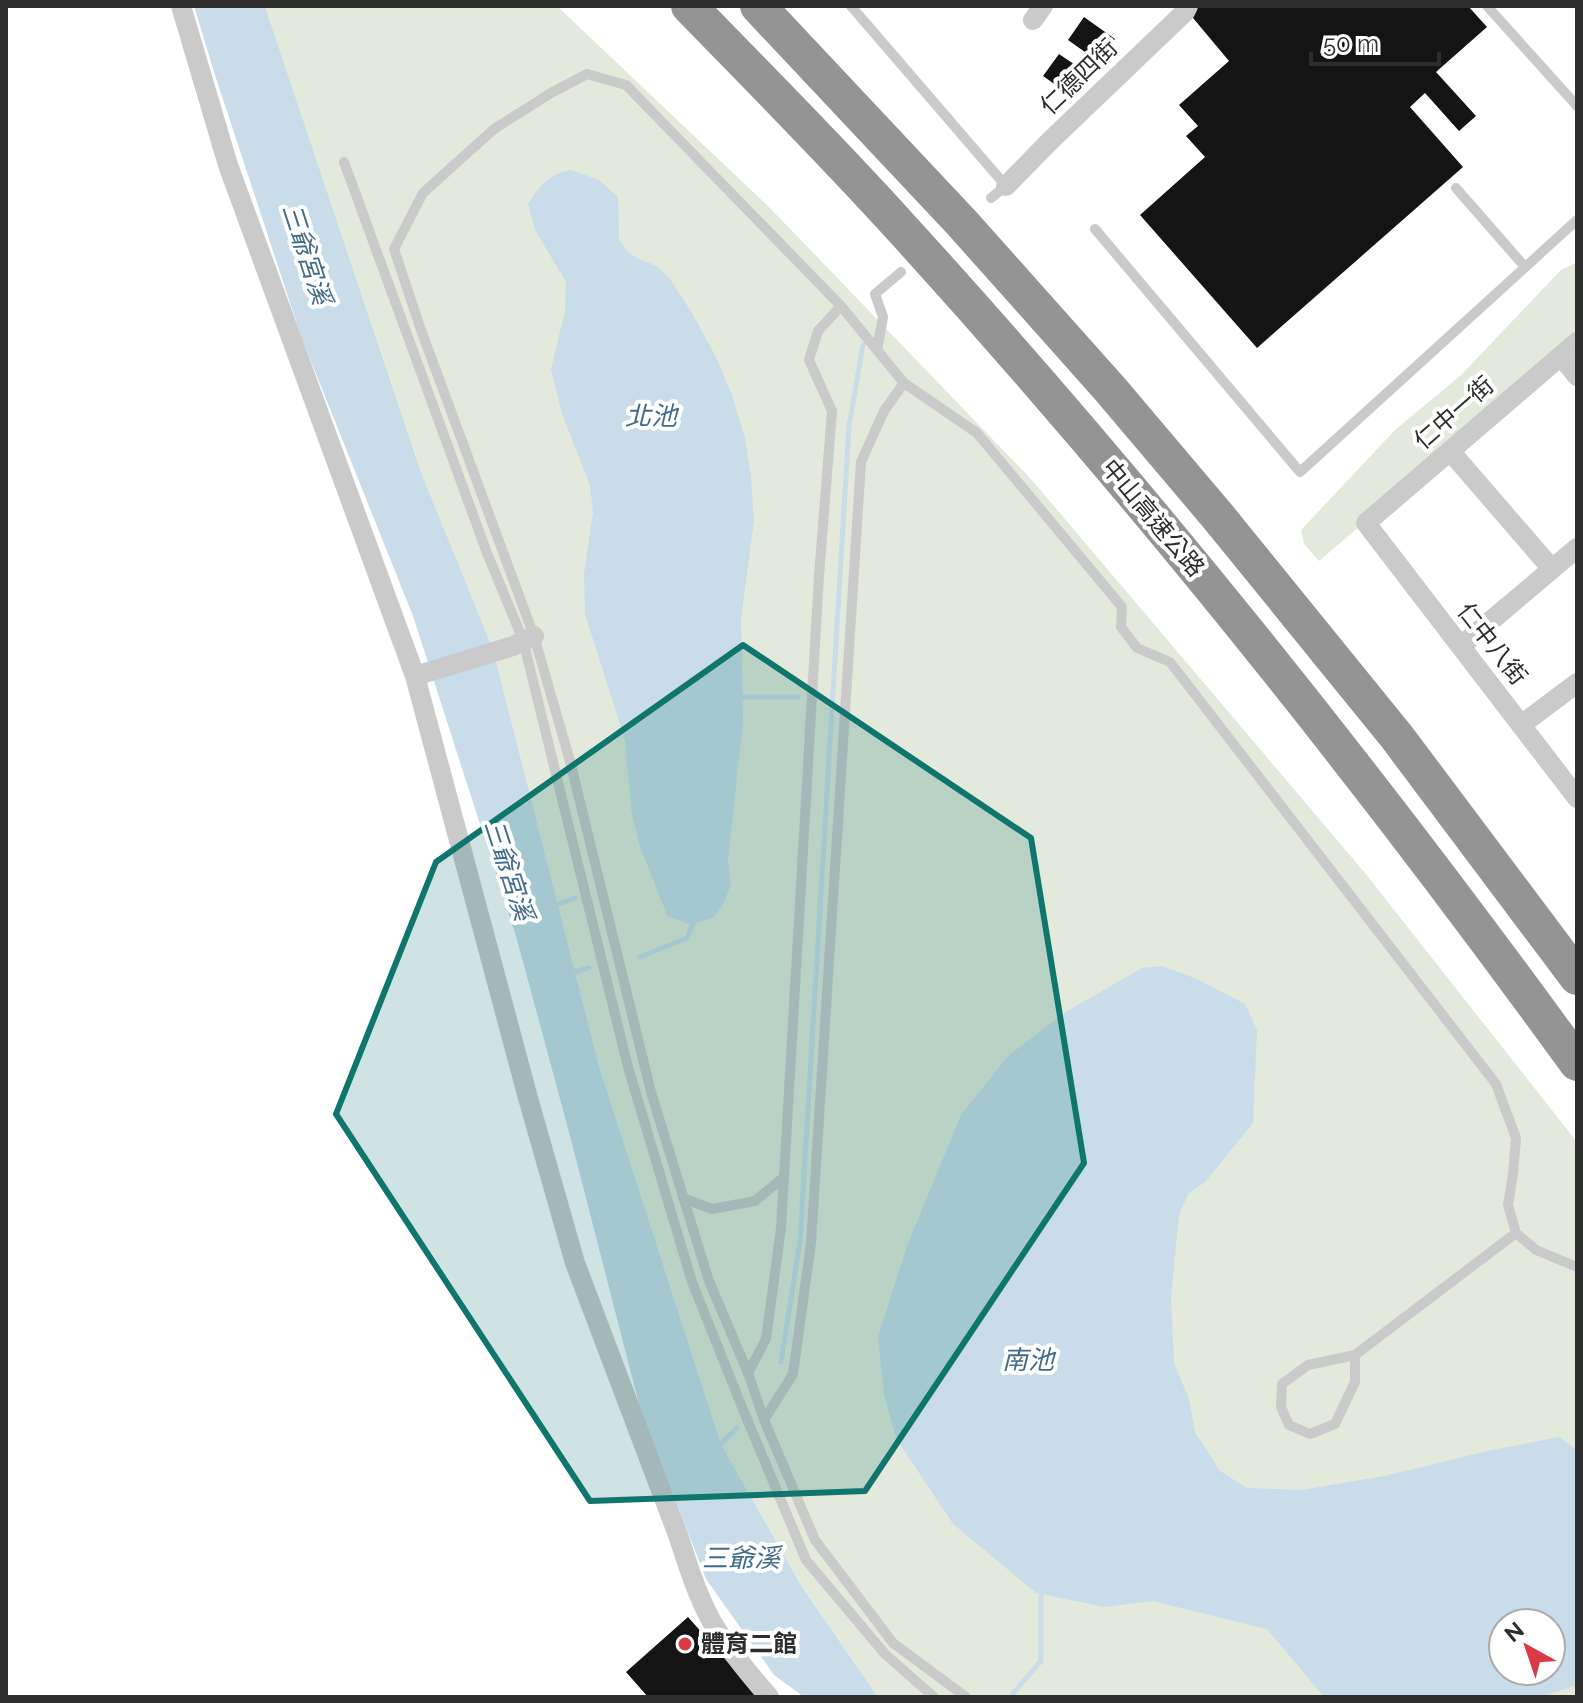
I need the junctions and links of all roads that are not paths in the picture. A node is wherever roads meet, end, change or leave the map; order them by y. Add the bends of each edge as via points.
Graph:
1 (181, 6) edge
2 (664, 6) edge
3 (689, 6) edge
4 (758, 6) edge
5 (789, 6) edge
6 (851, 6) edge
7 (1188, 6) edge
8 (1487, 6) edge
9 (1577, 106) edge
10 (344, 162) dead end
11 (1456, 188) dead end
12 (998, 192) joint
13 (894, 220) junction
14 (1577, 220) edge
15 (1095, 229) dead end
16 (1525, 267) junction
17 (901, 272) dead end
18 (841, 306) junction
19 (1577, 342) edge
20 (877, 350) junction
21 (1561, 356) junction
22 (1577, 376) edge
23 (904, 383) junction
24 (1110, 389) junction
25 (1450, 451) junction
26 (1366, 523) joint
27 (1577, 548) edge
28 (1552, 569) junction
29 (523, 641) junction
30 (1461, 646) junction
31 (420, 675) junction
32 (1577, 683) edge
33 (1521, 725) junction
34 (1576, 796) edge
35 (1577, 977) edge
36 (1577, 1063) edge
37 (784, 1177) junction
38 (683, 1198) junction
39 (1516, 1233) junction
40 (1577, 1267) edge
41 (1355, 1355) junction
42 (748, 1373) junction
43 (764, 1420) junction
44 (769, 1697) edge
45 (934, 1697) edge
46 (966, 1697) edge

1 - 31 street via 228,165
2 - 13 highway via 800,143
3 - 13 highway, 中山高速公路
4 - 24 highway, 中山高速公路
5 - 24 highway via 945,172
6 - 12 lane
7 - 12 street, 仁德四街
8 - 9 lane
10 - 29 lane
11 - 16 lane
13 - 36 highway, 中山高速公路 via 1184,553 1358,771
14 - 16 lane
15 - 16 lane via 1300,472
17 - 20 lane via 875,294 883,317
18 - 20 lane
18 - 29 lane via 626,85 587,74 494,129 423,193 394,249
18 - 37 lane via 818,331 809,360 832,411
19 - 21 street, 仁中一街
20 - 23 lane
21 - 22 street
21 - 25 street, 仁中一街
23 - 39 lane via 977,433 1122,607 1121,627 1137,648 1170,662 1496,1084 1516,1138 1508,1205
23 - 43 lane via 884,411 861,462 811,1243 793,1374
24 - 35 highway, 中山高速公路 via 1397,737
25 - 26 street, 仁中一街
25 - 28 street
26 - 30 street, 仁中八街
27 - 28 street
28 - 30 street
29 - 31 street
29 - 38 lane via 570,761 651,1092
29 - 45 lane via 628,1067 692,1282 806,1560 885,1654
30 - 33 street, 仁中八街
31 - 44 street via 575,1263 693,1580 712,1622
32 - 33 street
33 - 34 street, 仁中八街
37 - 38 lane via 755,1201 712,1209
37 - 42 lane via 766,1339
38 - 42 lane via 709,1281
39 - 40 lane via 1536,1250
39 - 41 lane
41 - 41 lane via 1355,1382 1335,1424 1310,1434 1289,1425 1281,1407 1282,1384 1308,1365
42 - 43 lane
43 - 46 lane via 815,1540 893,1643

